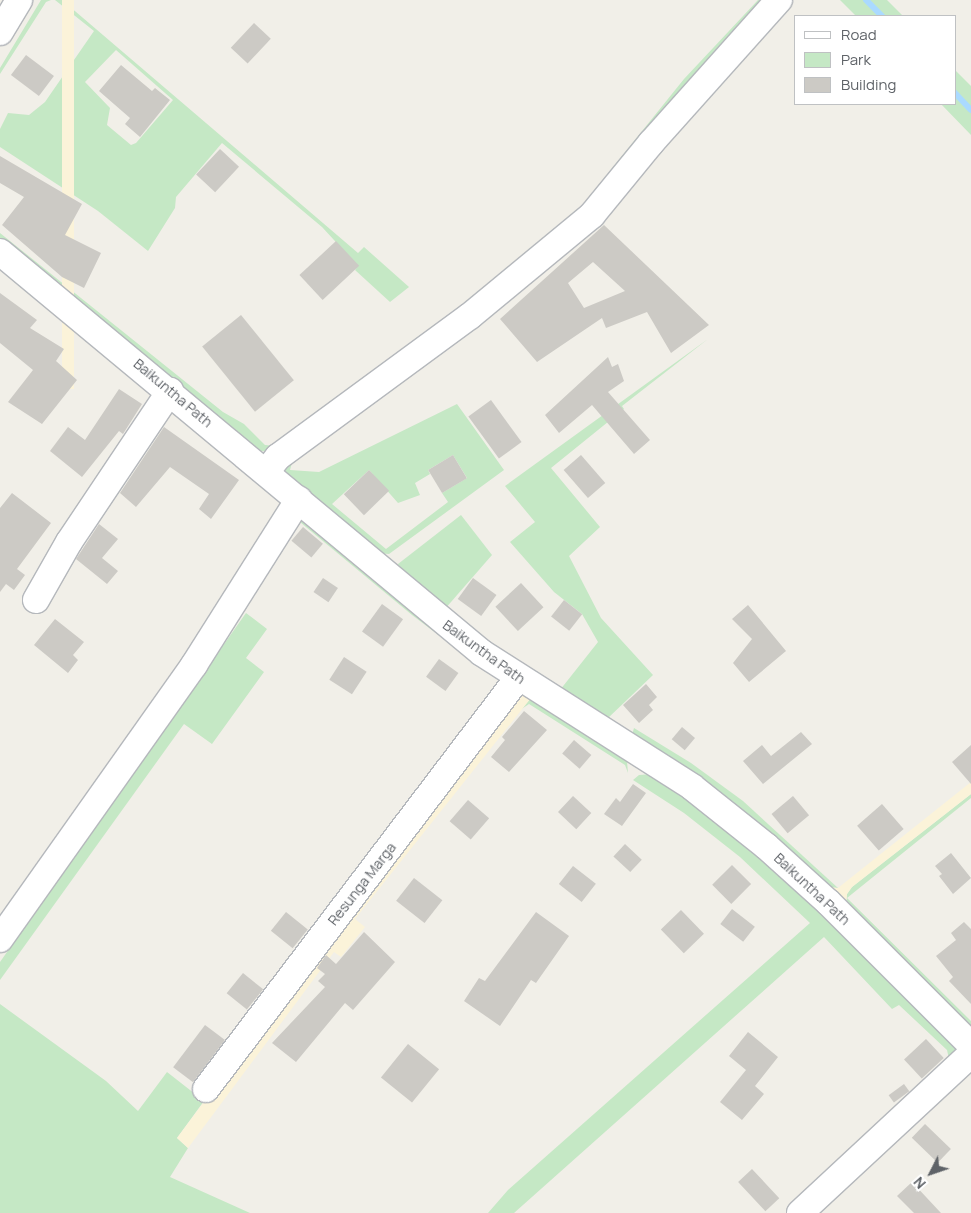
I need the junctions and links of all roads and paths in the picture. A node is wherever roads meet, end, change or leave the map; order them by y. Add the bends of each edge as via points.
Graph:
1 (19, 0) edge
2 (779, 0) edge
3 (0, 32) edge
4 (0, 252) edge
5 (170, 391) junction
6 (267, 471) junction
7 (299, 499) junction
8 (36, 600) dead end
9 (518, 678) junction
10 (0, 939) edge
11 (971, 1045) edge
12 (971, 1054) edge
13 (206, 1089) dead end
14 (800, 1213) edge

1 - 3 street
2 - 6 street via 651,143 592,215 470,316 278,457
4 - 5 street, Baikuntha Path
5 - 6 street, Baikuntha Path
5 - 8 street via 69,542
6 - 7 street, Baikuntha Path
7 - 9 street, Baikuntha Path via 438,618
7 - 10 street via 194,665
9 - 11 street, Baikuntha Path via 692,787 766,846 828,902
9 - 13 street, Resunga Marga
12 - 14 street

